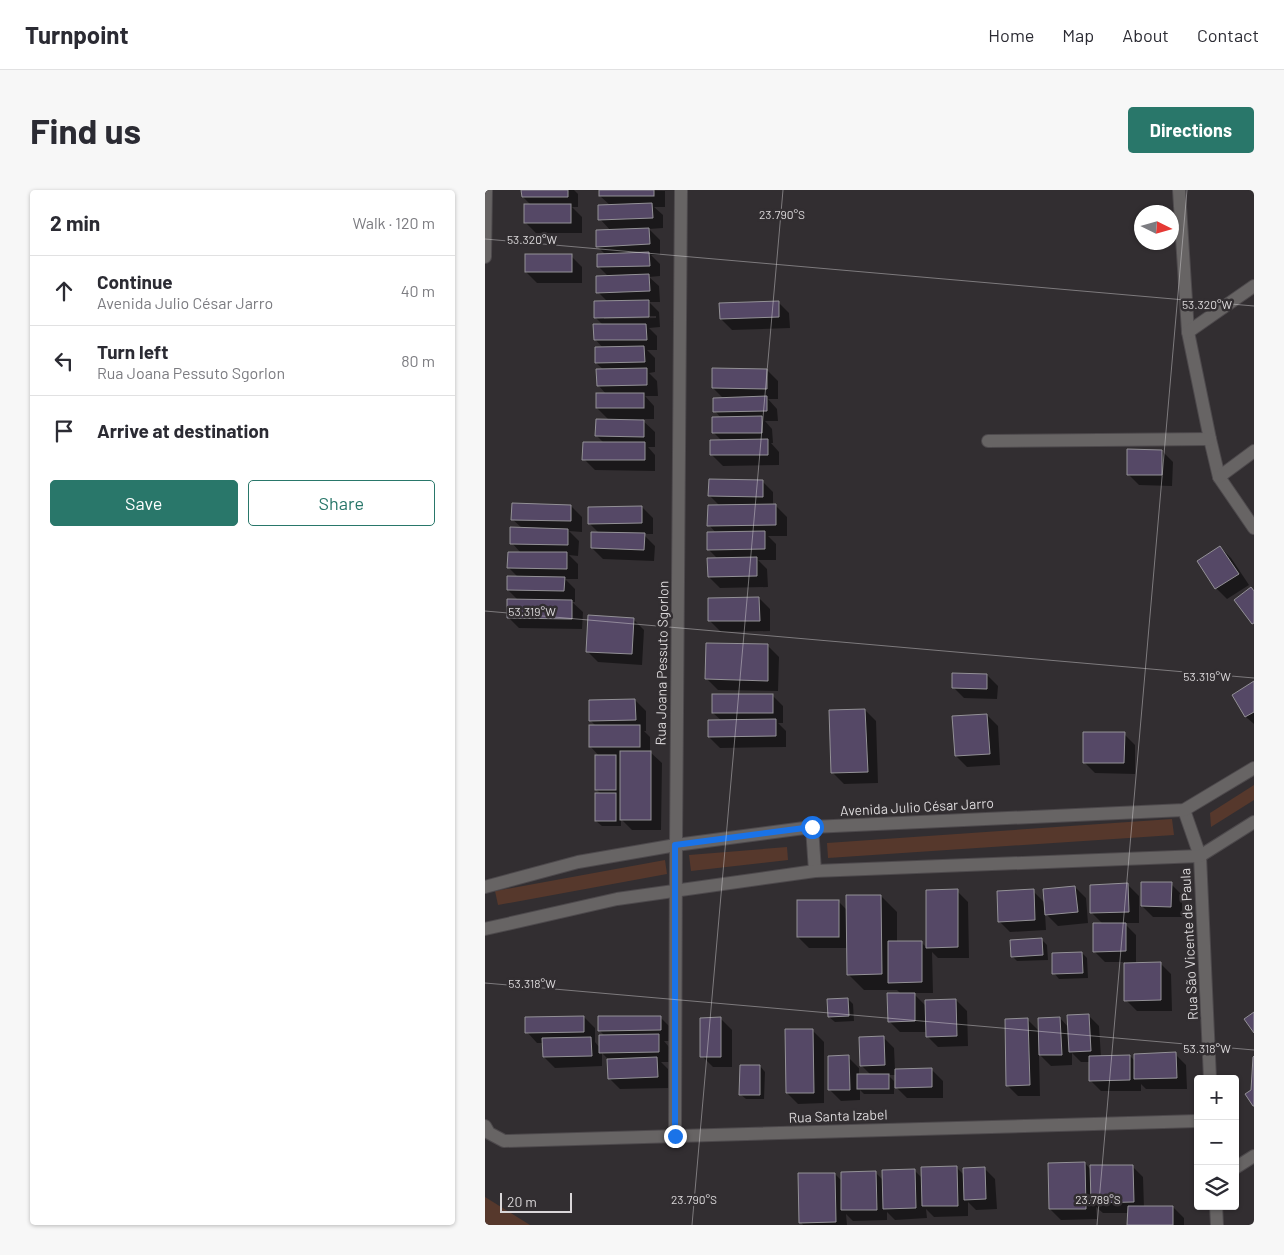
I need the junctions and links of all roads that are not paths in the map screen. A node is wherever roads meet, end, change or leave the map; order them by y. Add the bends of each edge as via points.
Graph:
1 (486, 190) edge
2 (681, 190) edge
3 (1179, 190) edge
4 (485, 257) edge
5 (1254, 286) edge
6 (1188, 332) junction
7 (1210, 439) junction
8 (988, 441) dead end
9 (1254, 451) edge
10 (1219, 476) junction
11 (1254, 528) edge
12 (1254, 768) edge
13 (1184, 810) junction
14 (1254, 822) edge
15 (812, 827) junction
16 (675, 845) junction
17 (1200, 856) junction
18 (815, 871) junction
19 (485, 887) edge
20 (676, 890) junction
21 (485, 929) edge
22 (1210, 1075) edge
23 (1194, 1121) edge
24 (485, 1126) edge
25 (675, 1136) junction
26 (1254, 1156) edge
27 (1239, 1165) edge
28 (1216, 1210) edge
29 (1217, 1225) edge

1 - 4 street
2 - 16 street, Rua Joana Pessuto Sgorlon
3 - 6 street
5 - 6 street
6 - 7 street
7 - 8 street
7 - 10 street
9 - 10 street
10 - 11 street
12 - 13 street, Avenida Julio César Jarro
13 - 15 street, Avenida Julio César Jarro
13 - 17 street, Rua São Vicente de Paula
14 - 17 street
15 - 16 street, Avenida Julio César Jarro
15 - 18 street
16 - 19 street, Avenida Julio César Jarro via 578,862
16 - 20 street, Rua Joana Pessuto Sgorlon
17 - 18 street
17 - 22 street, Rua São Vicente de Paula
18 - 20 street
20 - 21 street via 617,899
20 - 25 street, Rua Joana Pessuto Sgorlon
23 - 25 street, Rua Santa Izabel
24 - 25 street, Rua Santa Izabel via 489,1133 504,1141
26 - 27 street
28 - 29 street

